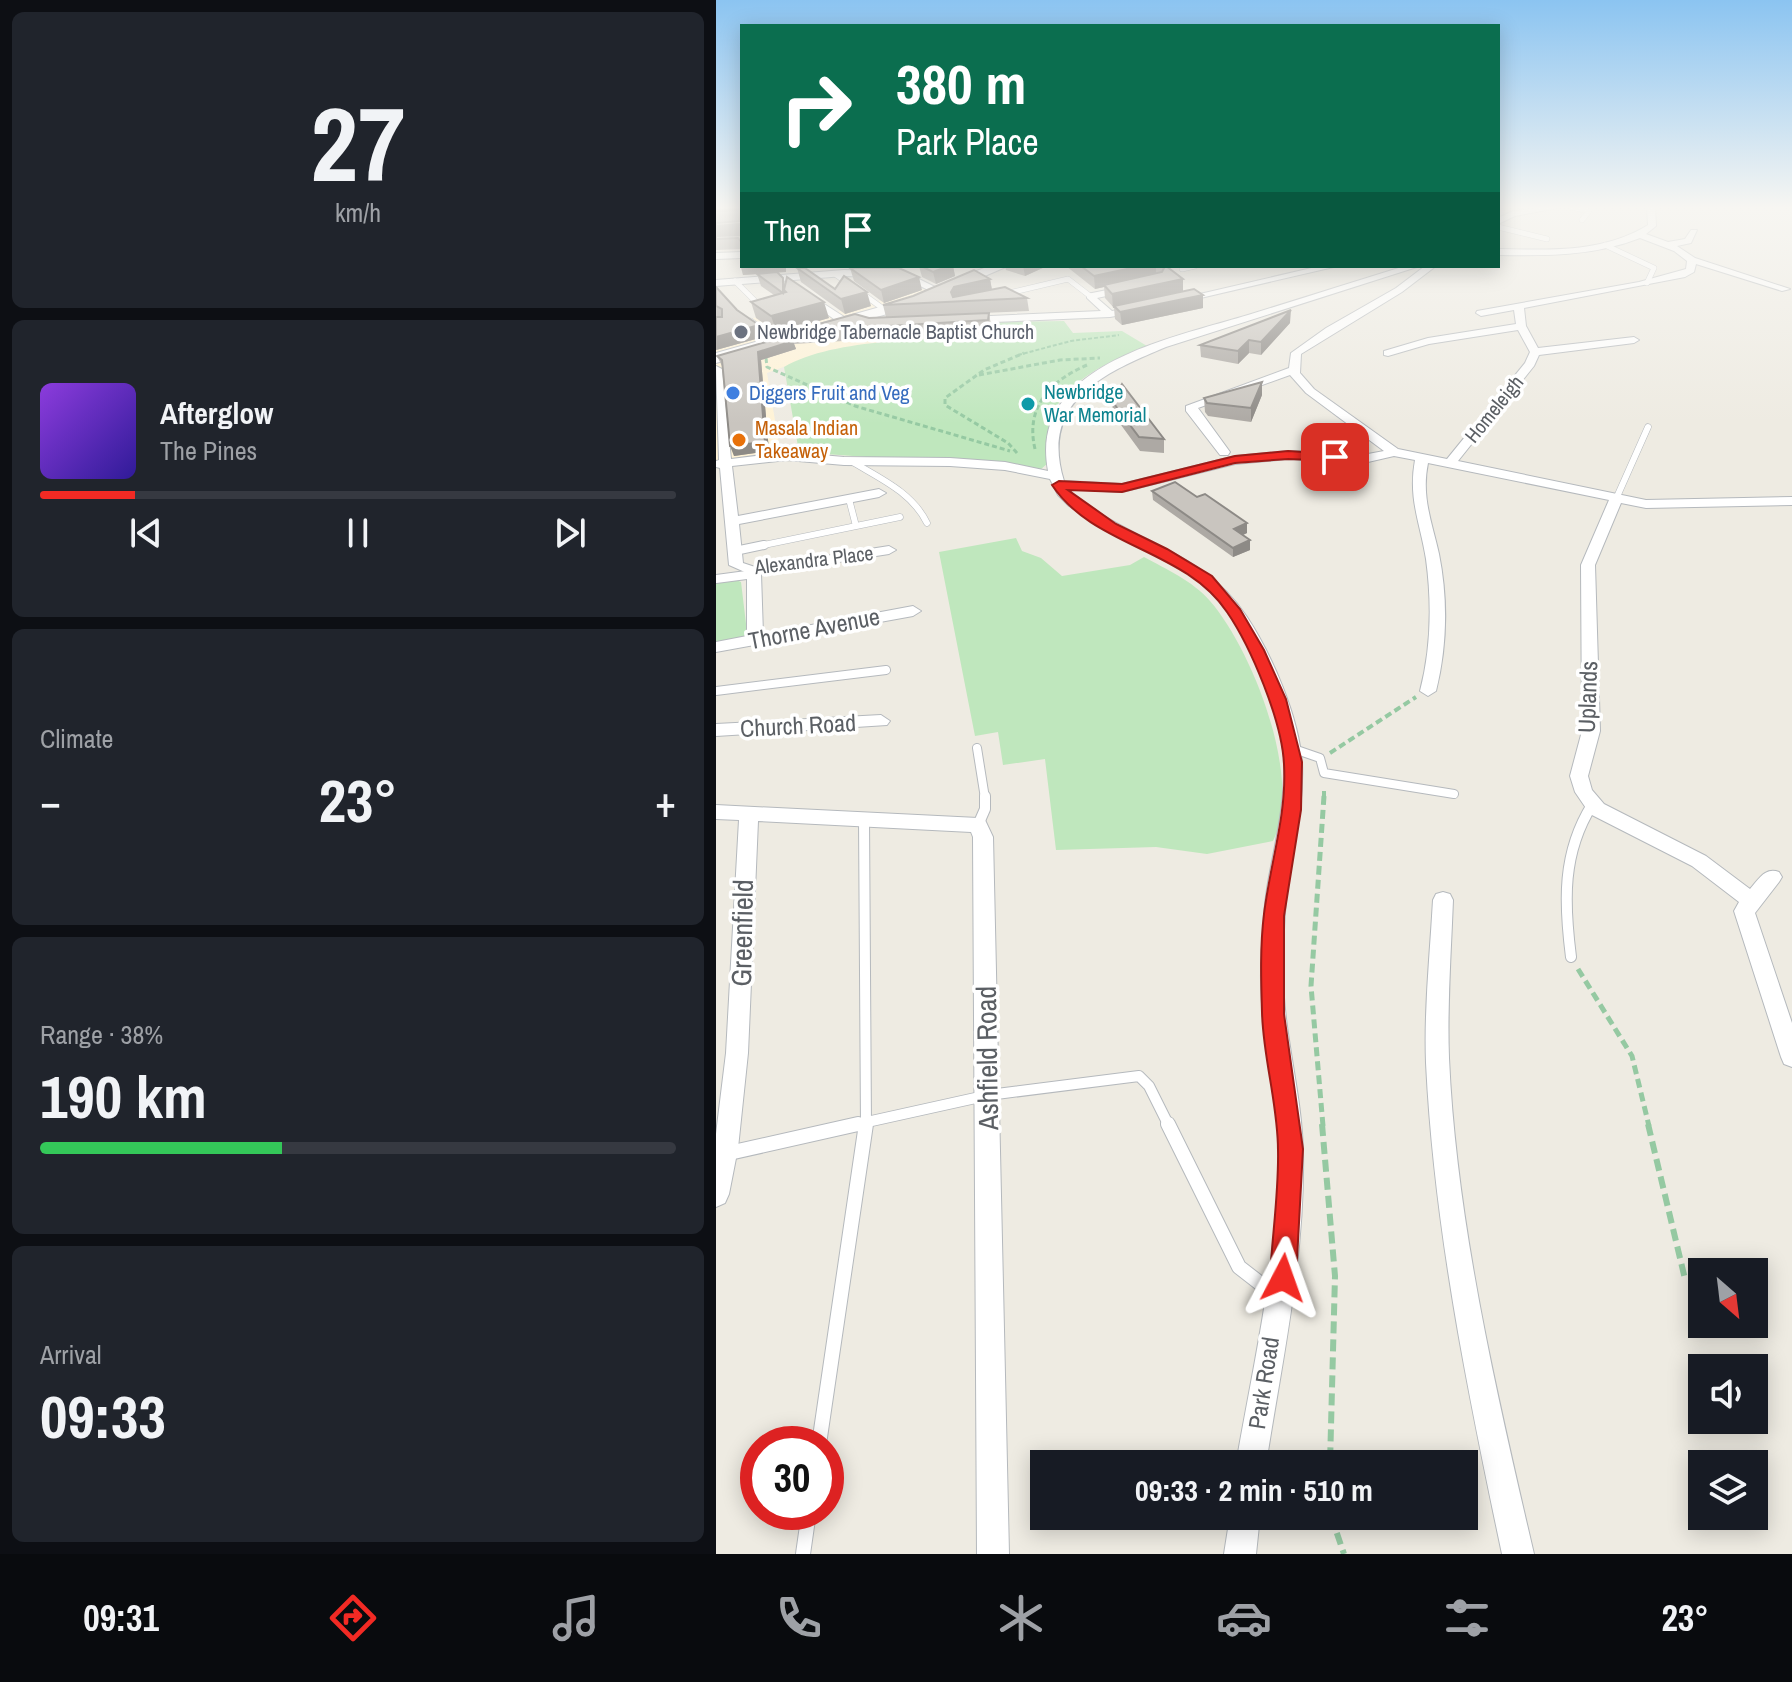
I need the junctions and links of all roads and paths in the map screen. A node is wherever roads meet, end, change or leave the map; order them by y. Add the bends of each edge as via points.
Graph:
1 (761, 280) edge
2 (788, 280) edge
3 (846, 280) edge
4 (914, 280) edge
5 (969, 280) edge
6 (1066, 280) edge
7 (1069, 280) edge
8 (1254, 280) edge
9 (1268, 280) edge
10 (1372, 280) edge
11 (1412, 280) edge
12 (1649, 280) edge
13 (1662, 280) edge
14 (1755, 280) edge
15 (735, 281) junction
16 (716, 283) edge
17 (1251, 283) junction
18 (1647, 283) junction
19 (1144, 285) edge
20 (1789, 290) edge
21 (940, 292) junction
22 (1090, 296) junction
23 (990, 298) edge
24 (1167, 302) edge
25 (1153, 305) edge
26 (1519, 308) junction
27 (766, 312) edge
28 (1481, 313) dead end
29 (1110, 314) junction
30 (886, 317) junction
31 (748, 319) edge
32 (849, 320) junction
33 (961, 321) edge
34 (1521, 326) junction
35 (1119, 335) dead end
36 (777, 340) junction
37 (1634, 340) dead end
38 (755, 346) junction
39 (1535, 352) junction
40 (1388, 353) dead end
41 (716, 358) edge
42 (1122, 361) junction
43 (716, 369) edge
44 (1293, 370) junction
45 (972, 377) junction
46 (719, 413) edge
47 (1648, 427) dead end
48 (1224, 452) dead end
49 (1394, 452) junction
50 (1017, 453) junction
51 (1422, 459) junction
52 (851, 461) junction
53 (722, 464) edge
54 (1449, 465) junction
55 (1056, 476) junction
56 (879, 493) dead end
57 (849, 499) junction
58 (1616, 499) junction
59 (1792, 501) edge
60 (900, 517) dead end
61 (733, 521) junction
62 (927, 523) dead end
63 (856, 526) junction
64 (889, 550) dead end
65 (735, 551) junction
66 (754, 573) junction
67 (716, 579) edge
68 (913, 611) dead end
69 (755, 640) junction
70 (716, 647) edge
71 (886, 670) dead end
72 (716, 691) edge
73 (1428, 691) joint
74 (881, 721) dead end
75 (716, 730) edge
76 (977, 748) dead end
77 (1291, 748) junction
78 (1320, 758) junction
79 (1324, 773) junction
80 (1454, 794) dead end
81 (1592, 805) junction
82 (716, 812) edge
83 (749, 815) junction
84 (864, 818) junction
85 (978, 825) junction
86 (1772, 877) dead end
87 (1443, 900) dead end
88 (1752, 901) junction
89 (1571, 957) joint
90 (1792, 1057) edge
91 (989, 1095) junction
92 (867, 1121) junction
93 (721, 1155) edge
94 (716, 1194) edge
95 (1685, 1279) dead end
96 (1279, 1298) junction
97 (822, 1426) edge
98 (1253, 1450) edge
99 (1330, 1450) edge
100 (806, 1530) edge
101 (1243, 1530) edge
102 (1336, 1530) edge
103 (803, 1554) edge
104 (993, 1554) edge
105 (1240, 1554) edge
106 (1344, 1554) edge
107 (1518, 1554) edge

1 - 15 street
2 - 32 street
3 - 30 lane
4 - 21 street
5 - 21 street
6 - 23 lane
7 - 22 lane
8 - 17 street
9 - 17 street
10 - 42 street
11 - 44 street via 1320,333 1296,353
12 - 18 lane
13 - 18 street
14 - 20 street
15 - 16 street
15 - 27 lane
17 - 24 street
18 - 26 street
19 - 22 street
21 - 30 street
22 - 29 street
25 - 29 street
26 - 28 street
26 - 34 street, Homeleigh
29 - 33 street
30 - 32 street
31 - 36 lane
32 - 36 street
34 - 39 street, Homeleigh
34 - 40 street
35 - 45 path via 1032,348
36 - 38 street
37 - 39 street, Homeleigh
38 - 41 street
38 - 50 path via 766,357 767,367 790,379 912,426
39 - 54 street, Homeleigh
42 - 45 path via 1082,357
42 - 55 street via 1086,384 1061,411 1052,435
43 - 46 street, Alexandra Place
44 - 48 street via 1192,406
44 - 49 street via 1310,391
45 - 50 path via 945,398 945,405
46 - 53 street, Alexandra Place
47 - 58 lane
49 - 51 street
49 - 55 street via 1368,458 1288,455 1235,460 1122,488
50 - 55 path
51 - 54 street
51 - 73 street via 1416,482 1432,555 1435,616
52 - 53 street via 787,456
52 - 55 street via 1005,466
52 - 62 lane via 901,492
53 - 61 street, Alexandra Place
54 - 58 street
55 - 77 street, Park Road via 1067,498 1206,579 1233,609 1277,699
56 - 57 street
57 - 61 street
57 - 63 lane
58 - 59 street via 1646,504
58 - 81 street, Uplands via 1588,565 1591,731 1579,776
60 - 63 lane
61 - 65 street, Alexandra Place
63 - 65 lane
64 - 66 street, Alexandra Place
65 - 66 street, Alexandra Place via 736,565
66 - 67 lane
66 - 69 street
68 - 69 street, Thorne Avenue
69 - 70 street, Thorne Avenue
71 - 72 lane
73 - 78 path
74 - 75 street, Church Road
76 - 85 lane via 985,807
77 - 78 lane
77 - 96 street, Park Road via 1292,810 1274,916 1273,1014 1291,1149
78 - 79 lane
79 - 80 lane
79 - 99 path via 1311,986 1335,1276
81 - 88 street via 1699,861
81 - 89 lane via 1579,823 1565,870
82 - 83 street
83 - 84 street
83 - 93 street, Greenfield via 740,1012
84 - 85 street
84 - 92 lane
85 - 91 street, Ashfield Road via 983,837
86 - 88 street
87 - 107 street via 1438,1079 1450,1188 1488,1420
88 - 90 street via 1744,911
89 - 95 path via 1632,1056
91 - 92 lane
91 - 96 lane via 1139,1076 1149,1086 1239,1267
91 - 104 street, Ashfield Road
92 - 93 lane
92 - 97 lane
93 - 94 street, Greenfield
96 - 98 street, Park Road
100 - 103 lane
101 - 105 street
102 - 106 path

